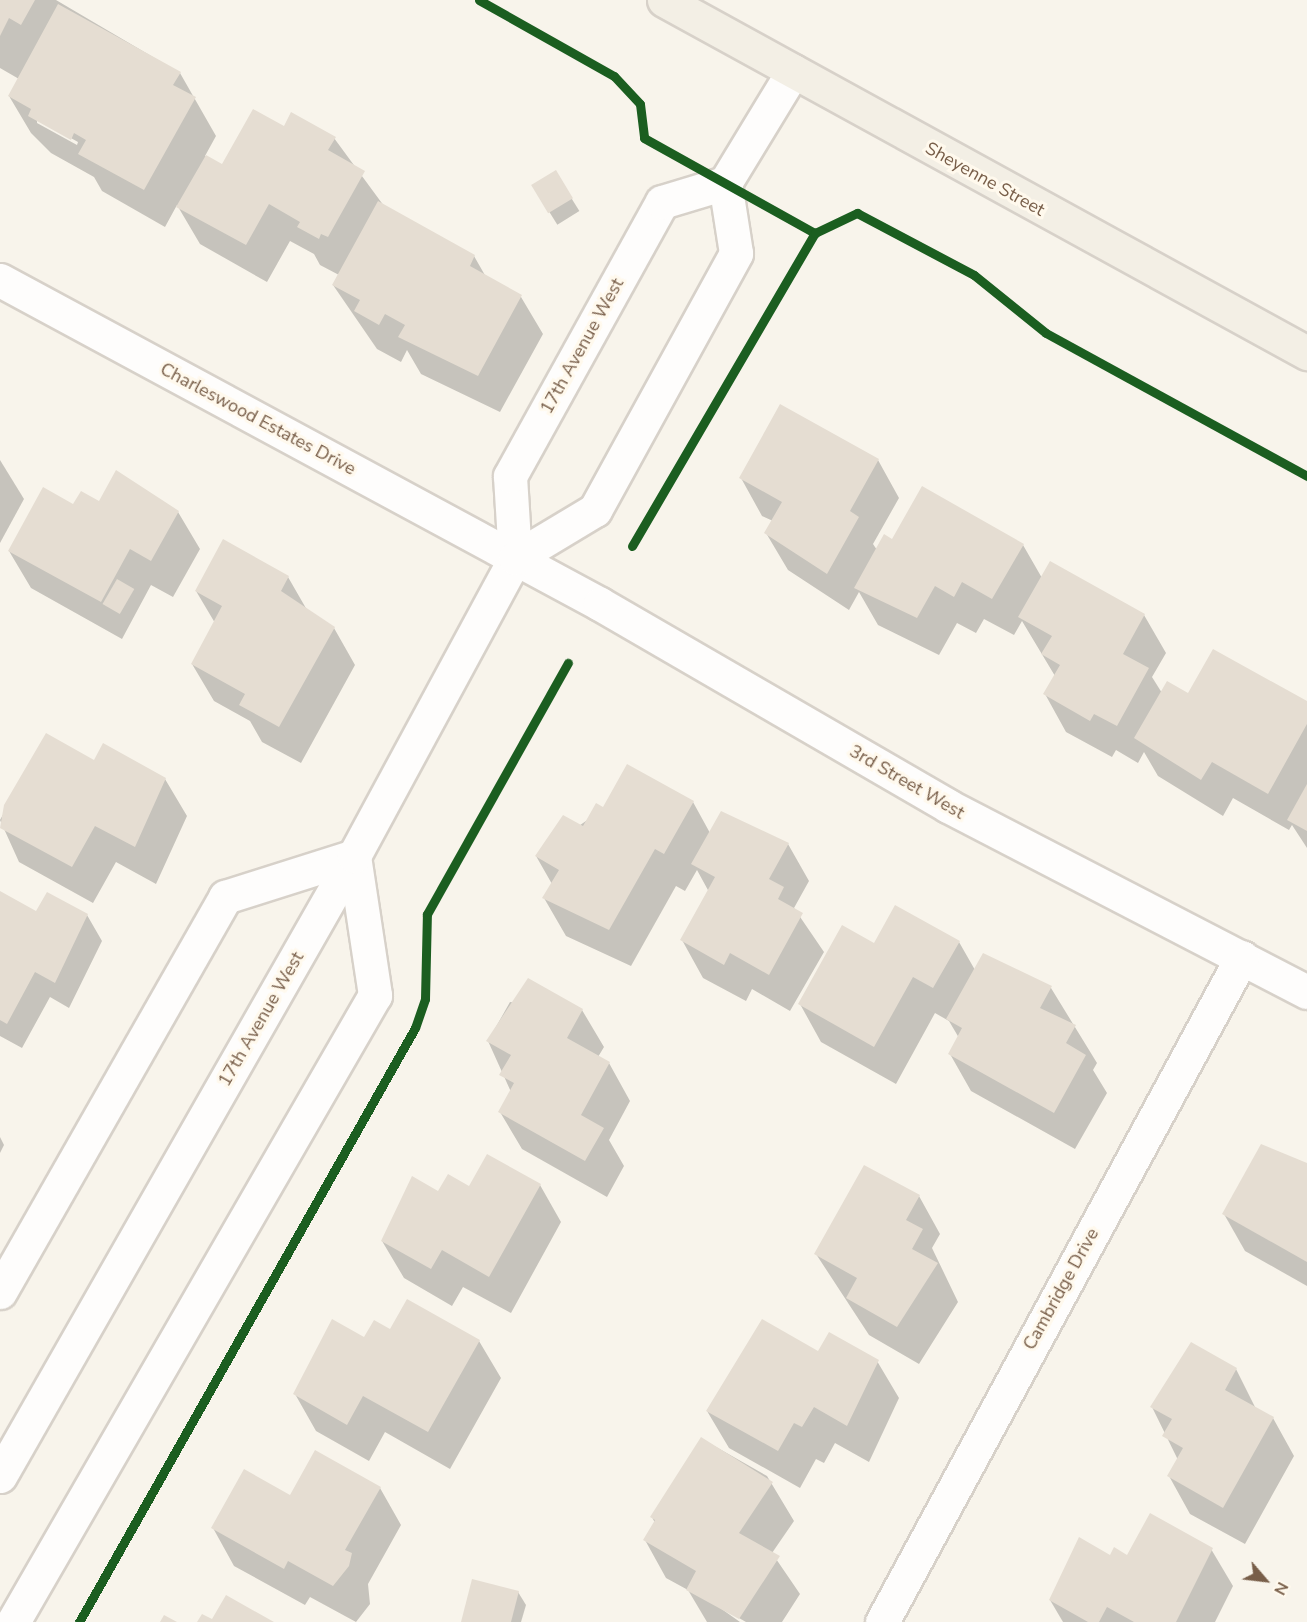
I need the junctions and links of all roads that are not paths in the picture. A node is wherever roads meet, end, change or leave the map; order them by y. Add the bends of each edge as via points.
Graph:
1 (664, 0) edge
2 (793, 71) junction
3 (725, 183) junction
4 (0, 280) edge
5 (1307, 353) edge
6 (515, 558) junction
7 (354, 856) junction
8 (1242, 957) junction
9 (1307, 992) edge
10 (0, 1292) edge
11 (0, 1476) edge
12 (13, 1622) edge
13 (882, 1622) edge

1 - 2 main road, Sheyenne Street
2 - 3 street
2 - 5 main road, Sheyenne Street
3 - 6 street via 736,253 595,510
3 - 6 street, 17th Avenue West via 662,202 510,476
4 - 6 street, Charleswood Estates Drive
6 - 7 street, 17th Avenue West
6 - 8 street, 3rd Street West via 948,807
7 - 10 street via 225,897
7 - 11 street, 17th Avenue West
7 - 12 street via 375,995
8 - 9 street, 3rd Street West
8 - 13 street, Cambridge Drive

